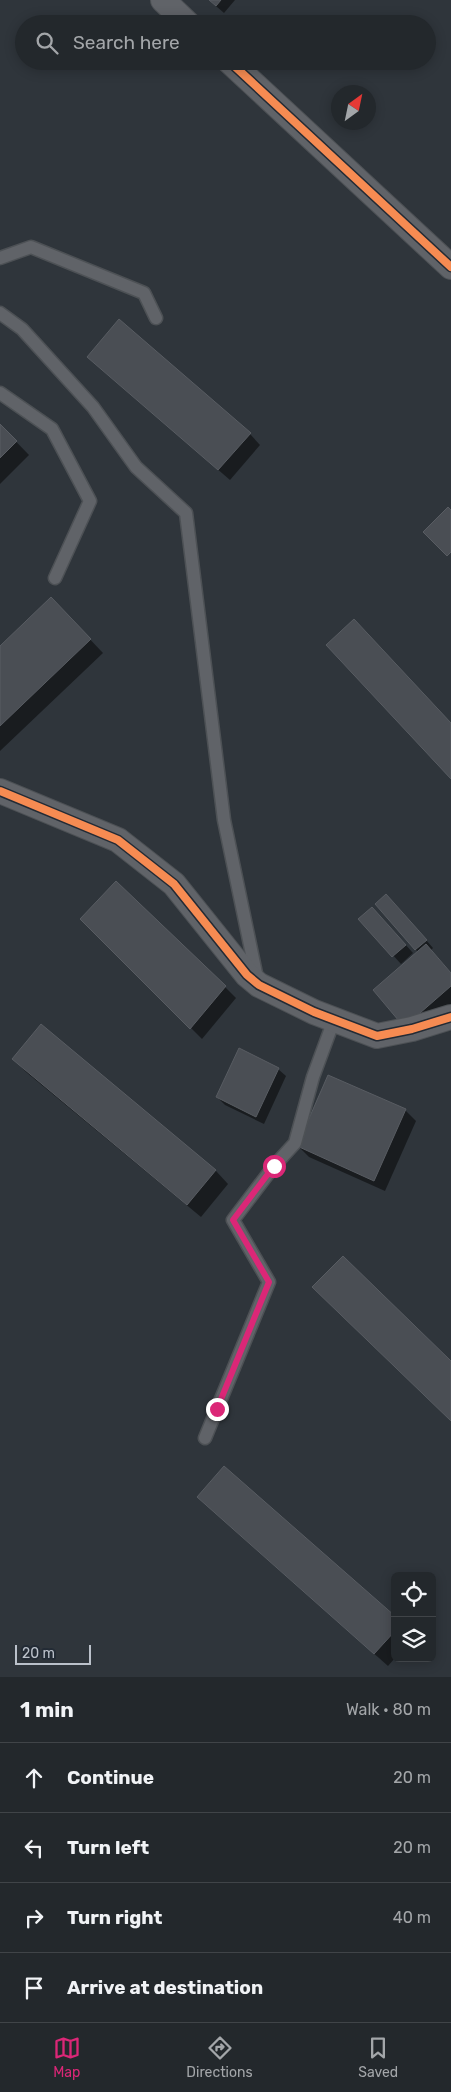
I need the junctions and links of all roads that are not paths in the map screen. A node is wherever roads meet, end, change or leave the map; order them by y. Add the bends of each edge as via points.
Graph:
1 (163, 0) edge
2 (179, 15) edge
3 (239, 70) edge
4 (0, 258) edge
5 (451, 267) edge
6 (0, 313) edge
7 (156, 318) dead end
8 (0, 393) edge
9 (54, 578) dead end
10 (0, 791) edge
11 (259, 985) junction
12 (451, 1017) edge
13 (334, 1020) junction
14 (205, 1438) dead end

1 - 2 street
3 - 5 street
4 - 7 lane via 31,247 144,292
6 - 11 lane via 22,329 93,407 136,467 186,513 224,820
8 - 9 lane via 52,428 90,501
10 - 11 street via 118,840 174,884 247,975
11 - 13 street
12 - 13 street via 377,1036
13 - 14 lane via 313,1077 295,1143 233,1220 269,1282

